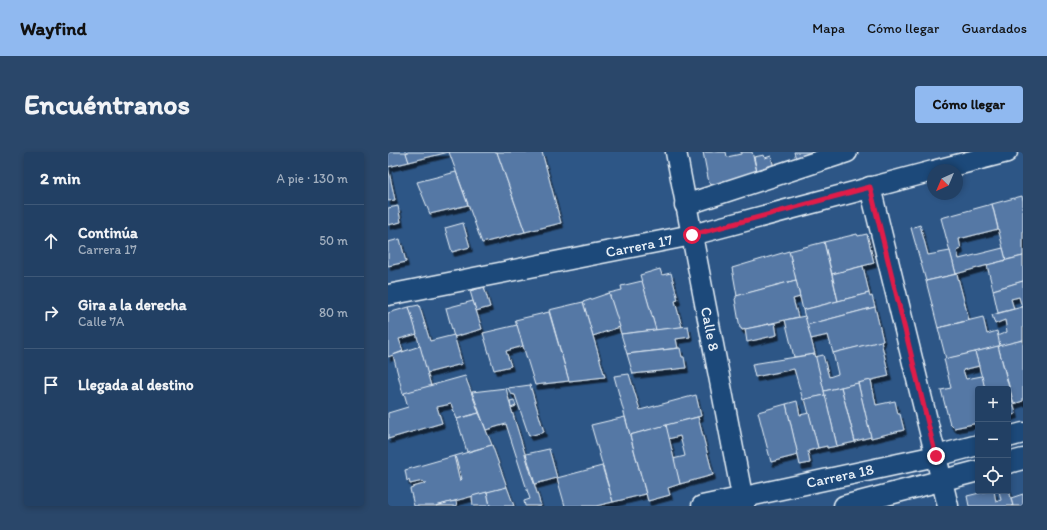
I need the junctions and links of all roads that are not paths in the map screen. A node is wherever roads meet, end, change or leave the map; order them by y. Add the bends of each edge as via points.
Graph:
1 (676, 152) edge
2 (847, 152) edge
3 (1007, 152) edge
4 (960, 158) edge
5 (948, 164) edge
6 (927, 173) edge
7 (870, 187) junction
8 (685, 206) junction
9 (692, 235) junction
10 (388, 295) edge
11 (1023, 433) edge
12 (1011, 436) edge
13 (975, 446) edge
14 (936, 456) junction
15 (1023, 460) edge
16 (1011, 462) edge
17 (975, 472) edge
18 (941, 480) junction
19 (743, 501) edge
20 (702, 506) edge
21 (844, 506) edge
22 (948, 506) edge

1 - 8 street, Calle 8
2 - 8 street
3 - 4 street
4 - 5 street
6 - 7 street, Carrera 17
7 - 9 street, Carrera 17
7 - 14 street
8 - 9 street, Calle 8
9 - 10 street, Carrera 17
9 - 19 street, Calle 8
11 - 12 street
13 - 14 street, Carrera 18
14 - 18 street
14 - 19 street, Carrera 18
15 - 16 street
17 - 18 street, Carrera 18
18 - 21 street, Carrera 18
18 - 22 street
19 - 20 street, Carrera 18

